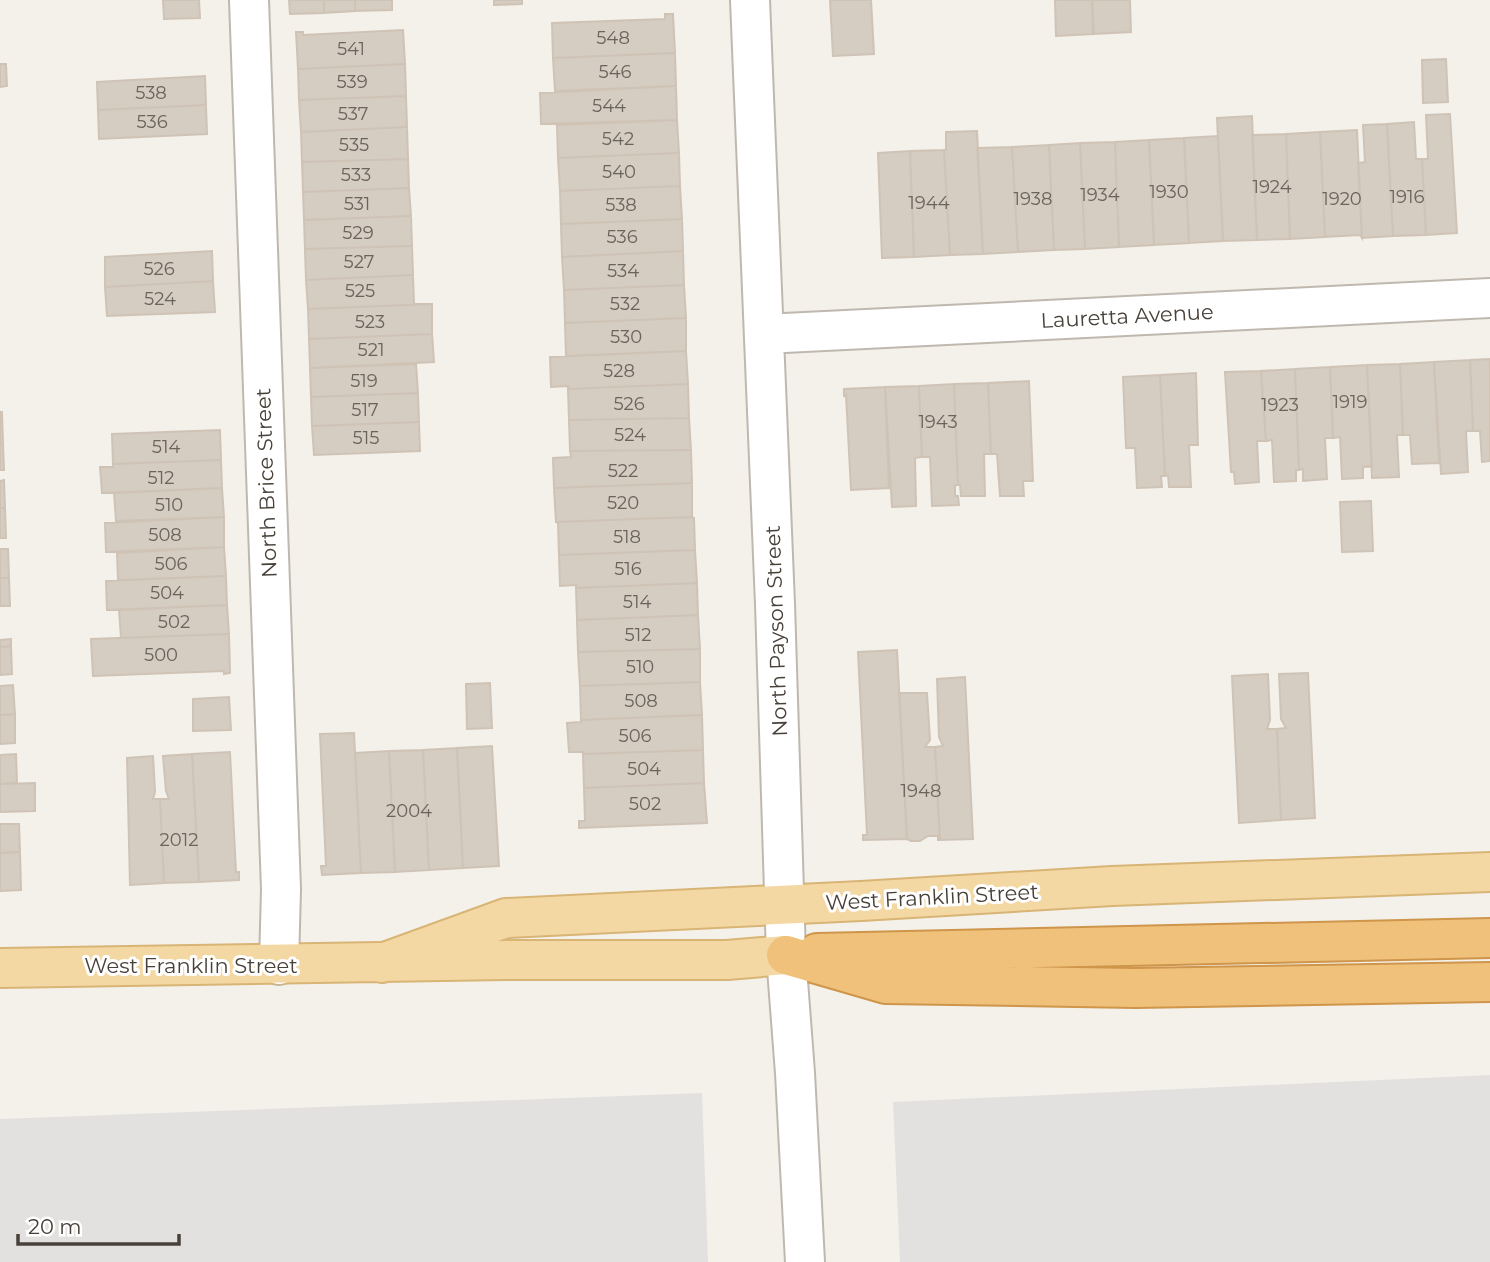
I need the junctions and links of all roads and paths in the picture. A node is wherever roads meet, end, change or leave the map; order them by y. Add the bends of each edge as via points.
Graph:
1 (249, 0) edge
2 (750, 0) edge
3 (1490, 298) edge
4 (764, 334) junction
5 (1490, 872) edge
6 (786, 905) junction
7 (1490, 938) edge
8 (786, 955) junction
9 (382, 963) junction
10 (279, 965) junction
11 (0, 968) edge
12 (1490, 982) edge
13 (804, 1262) edge

1 - 10 street, North Brice Street via 281,889
2 - 4 street, North Payson Street
3 - 4 street, Lauretta Avenue
4 - 6 street, North Payson Street
5 - 6 main road, West Franklin Street via 1112,886
6 - 8 street, North Payson Street
6 - 9 main road, West Franklin Street via 506,918
7 - 8 highway
8 - 9 main road, West Franklin Street via 727,960
8 - 12 highway via 886,984 1135,988
8 - 13 street, North Payson Street
9 - 10 main road, West Franklin Street
10 - 11 main road, West Franklin Street

